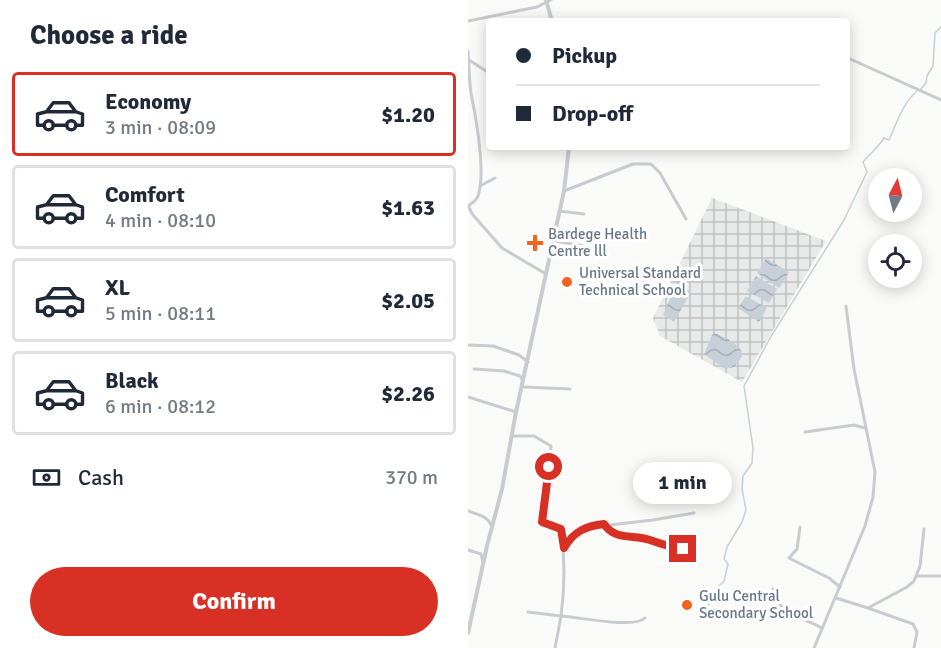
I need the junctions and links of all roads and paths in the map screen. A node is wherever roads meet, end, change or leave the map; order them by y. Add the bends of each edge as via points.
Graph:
1 (548, 1) edge
2 (551, 18) edge
3 (468, 21) edge
4 (468, 51) edge
5 (850, 59) edge
6 (469, 60) edge
7 (486, 71) edge
8 (941, 100) edge
9 (569, 150) edge
10 (495, 178) dead end
11 (480, 186) junction
12 (564, 191) junction
13 (559, 211) junction
14 (584, 214) dead end
15 (686, 219) dead end
16 (552, 240) junction
17 (606, 256) dead end
18 (546, 274) junction
19 (846, 306) dead end
20 (468, 345) edge
21 (528, 362) junction
22 (474, 369) dead end
23 (523, 385) junction
24 (570, 389) dead end
25 (468, 397) edge
26 (516, 412) junction
27 (867, 429) junction
28 (805, 432) dead end
29 (511, 436) junction
30 (468, 511) edge
31 (694, 513) dead end
32 (604, 524) junction
33 (492, 527) junction
34 (800, 527) dead end
35 (924, 529) dead end
36 (564, 548) junction
37 (683, 549) dead end
38 (468, 550) edge
39 (483, 564) junction
40 (918, 576) junction
41 (941, 576) edge
42 (840, 587) junction
43 (772, 589) dead end
44 (836, 598) junction
45 (868, 608) junction
46 (528, 612) dead end
47 (561, 616) junction
48 (645, 618) dead end
49 (822, 628) junction
50 (468, 633) edge
51 (555, 648) edge
52 (814, 648) edge
53 (914, 648) edge

1 - 2 street
1 - 3 street via 525,10
4 - 6 street
5 - 8 street
6 - 7 street
6 - 11 street via 477,117
9 - 12 street
10 - 11 street
11 - 18 street via 476,201 468,206 474,215 506,251
12 - 13 street
12 - 15 street via 633,164 651,164
13 - 14 street
13 - 16 street
16 - 17 street via 586,246
16 - 18 street
18 - 21 street
19 - 27 street
20 - 21 street via 493,346
21 - 23 street
22 - 23 street via 509,372 520,376
23 - 24 street
23 - 26 street
25 - 26 street
26 - 29 street
27 - 28 street via 854,425
27 - 42 street via 875,472 873,497
29 - 33 street
29 - 36 street via 534,436 551,447 542,522 561,529
30 - 33 street via 485,517
31 - 32 street
32 - 36 street via 584,528
32 - 37 street via 617,535
33 - 39 street
34 - 42 street via 797,549 789,558
35 - 40 street
36 - 47 street
38 - 39 street via 481,554
39 - 50 street
40 - 41 street
40 - 45 street via 907,587
42 - 44 street
43 - 49 street via 783,610
44 - 45 street
44 - 49 street
45 - 53 street via 913,624
46 - 47 street
47 - 48 street via 630,623
47 - 51 street
49 - 52 street

